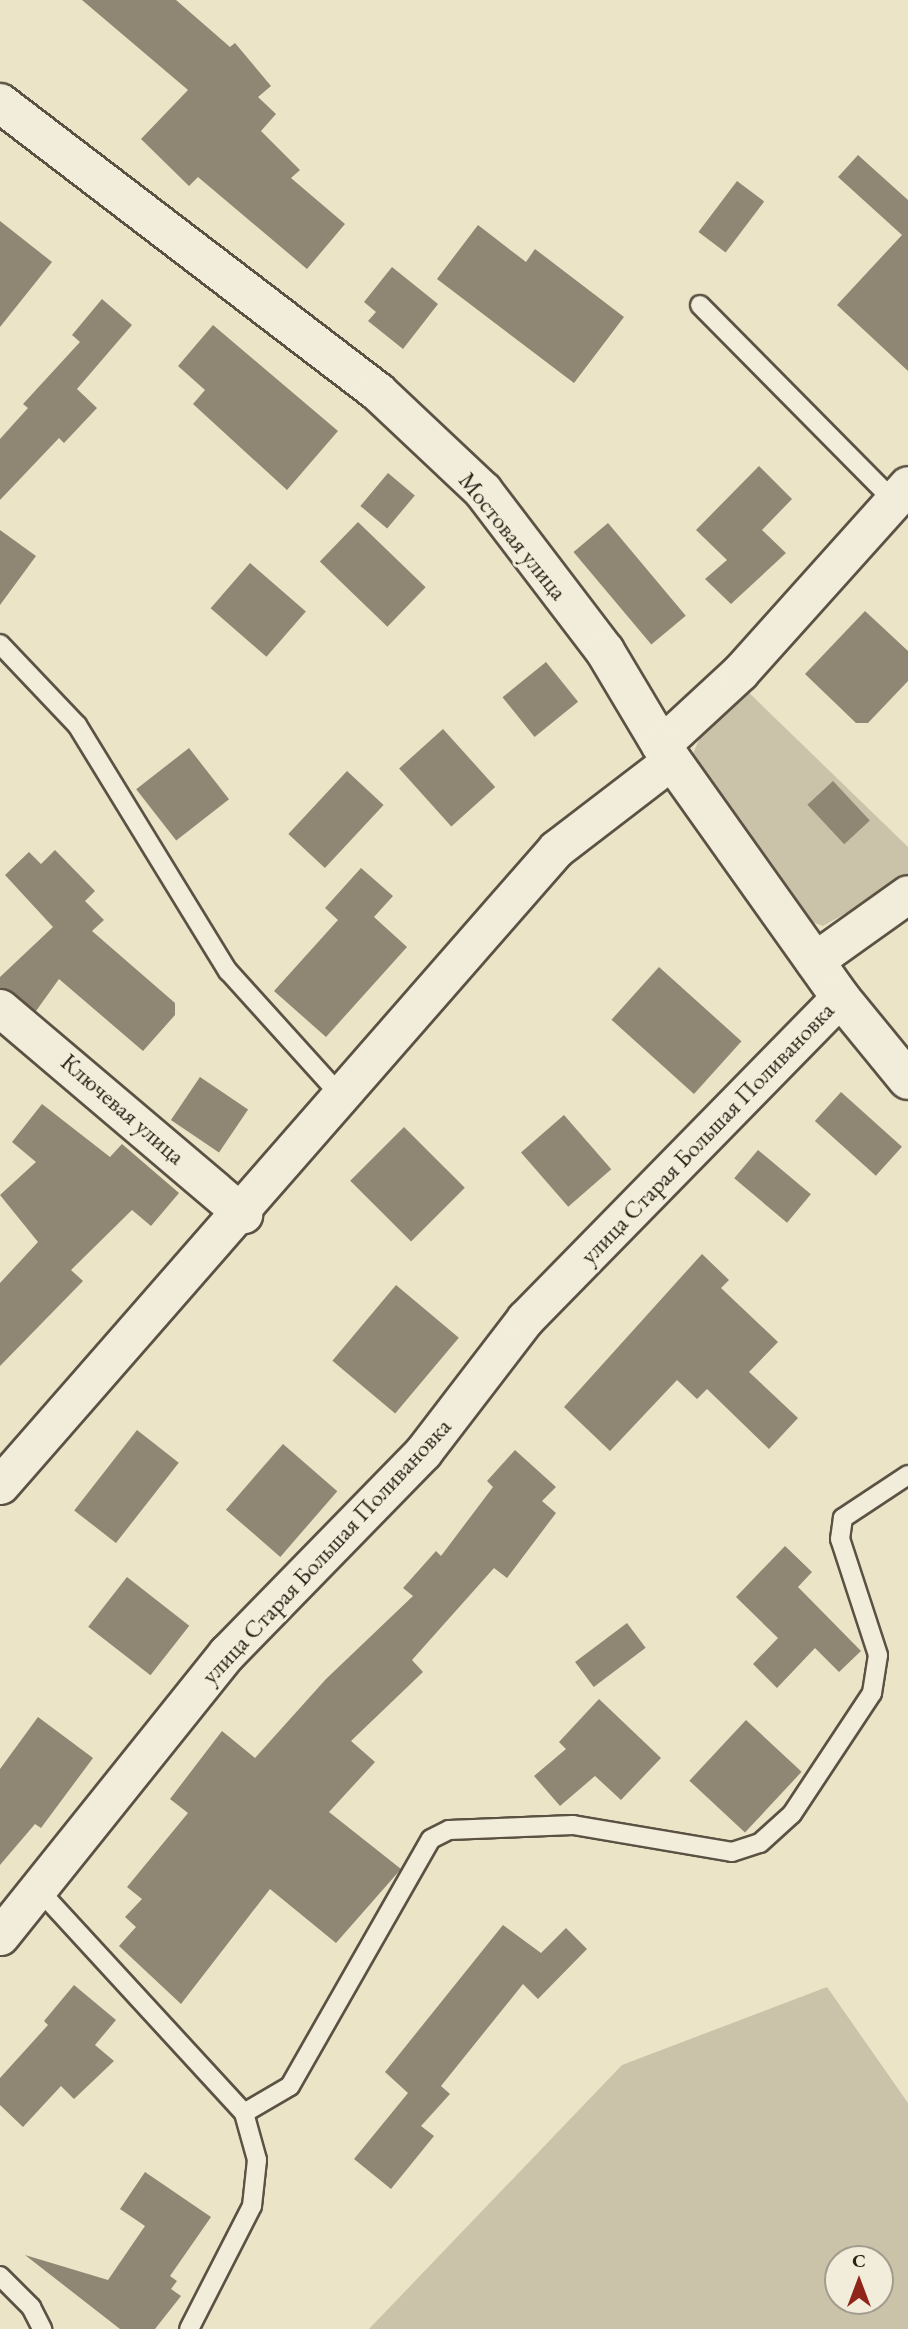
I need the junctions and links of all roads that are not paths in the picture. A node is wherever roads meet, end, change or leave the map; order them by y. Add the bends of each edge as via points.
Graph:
1 (0, 103) edge
2 (700, 305) dead end
3 (901, 493) edge
4 (0, 643) edge
5 (666, 753) junction
6 (908, 894) edge
7 (814, 961) junction
8 (839, 997) junction
9 (0, 1008) edge
10 (908, 1080) edge
11 (340, 1095) junction
12 (243, 1214) junction
13 (908, 1475) edge
14 (0, 1485) edge
15 (40, 1891) junction
16 (0, 1936) edge
17 (244, 2113) junction
18 (0, 2276) edge
19 (42, 2329) edge
20 (189, 2329) edge

1 - 5 street, Мостовая улица via 378,392 483,491 605,651
2 - 3 lane
3 - 5 street
4 - 11 lane via 77,725 228,971
5 - 7 street, Мостовая улица
5 - 11 street via 556,849
6 - 7 street, улица Старая Большая Поливановка
7 - 8 street, Мостовая улица
8 - 10 street, Мостовая улица
8 - 15 street, улица Старая Большая Поливановка via 525,1319 423,1452 228,1653
9 - 12 street, Ключевая улица
11 - 12 street
12 - 14 street
13 - 17 lane via 843,1518 839,1539 878,1654 872,1693 792,1814 760,1843 732,1852 573,1825 449,1830 431,1839 290,2086
15 - 16 street, улица Старая Большая Поливановка
15 - 17 lane
17 - 20 lane via 257,2160 253,2206
18 - 19 lane via 31,2307

